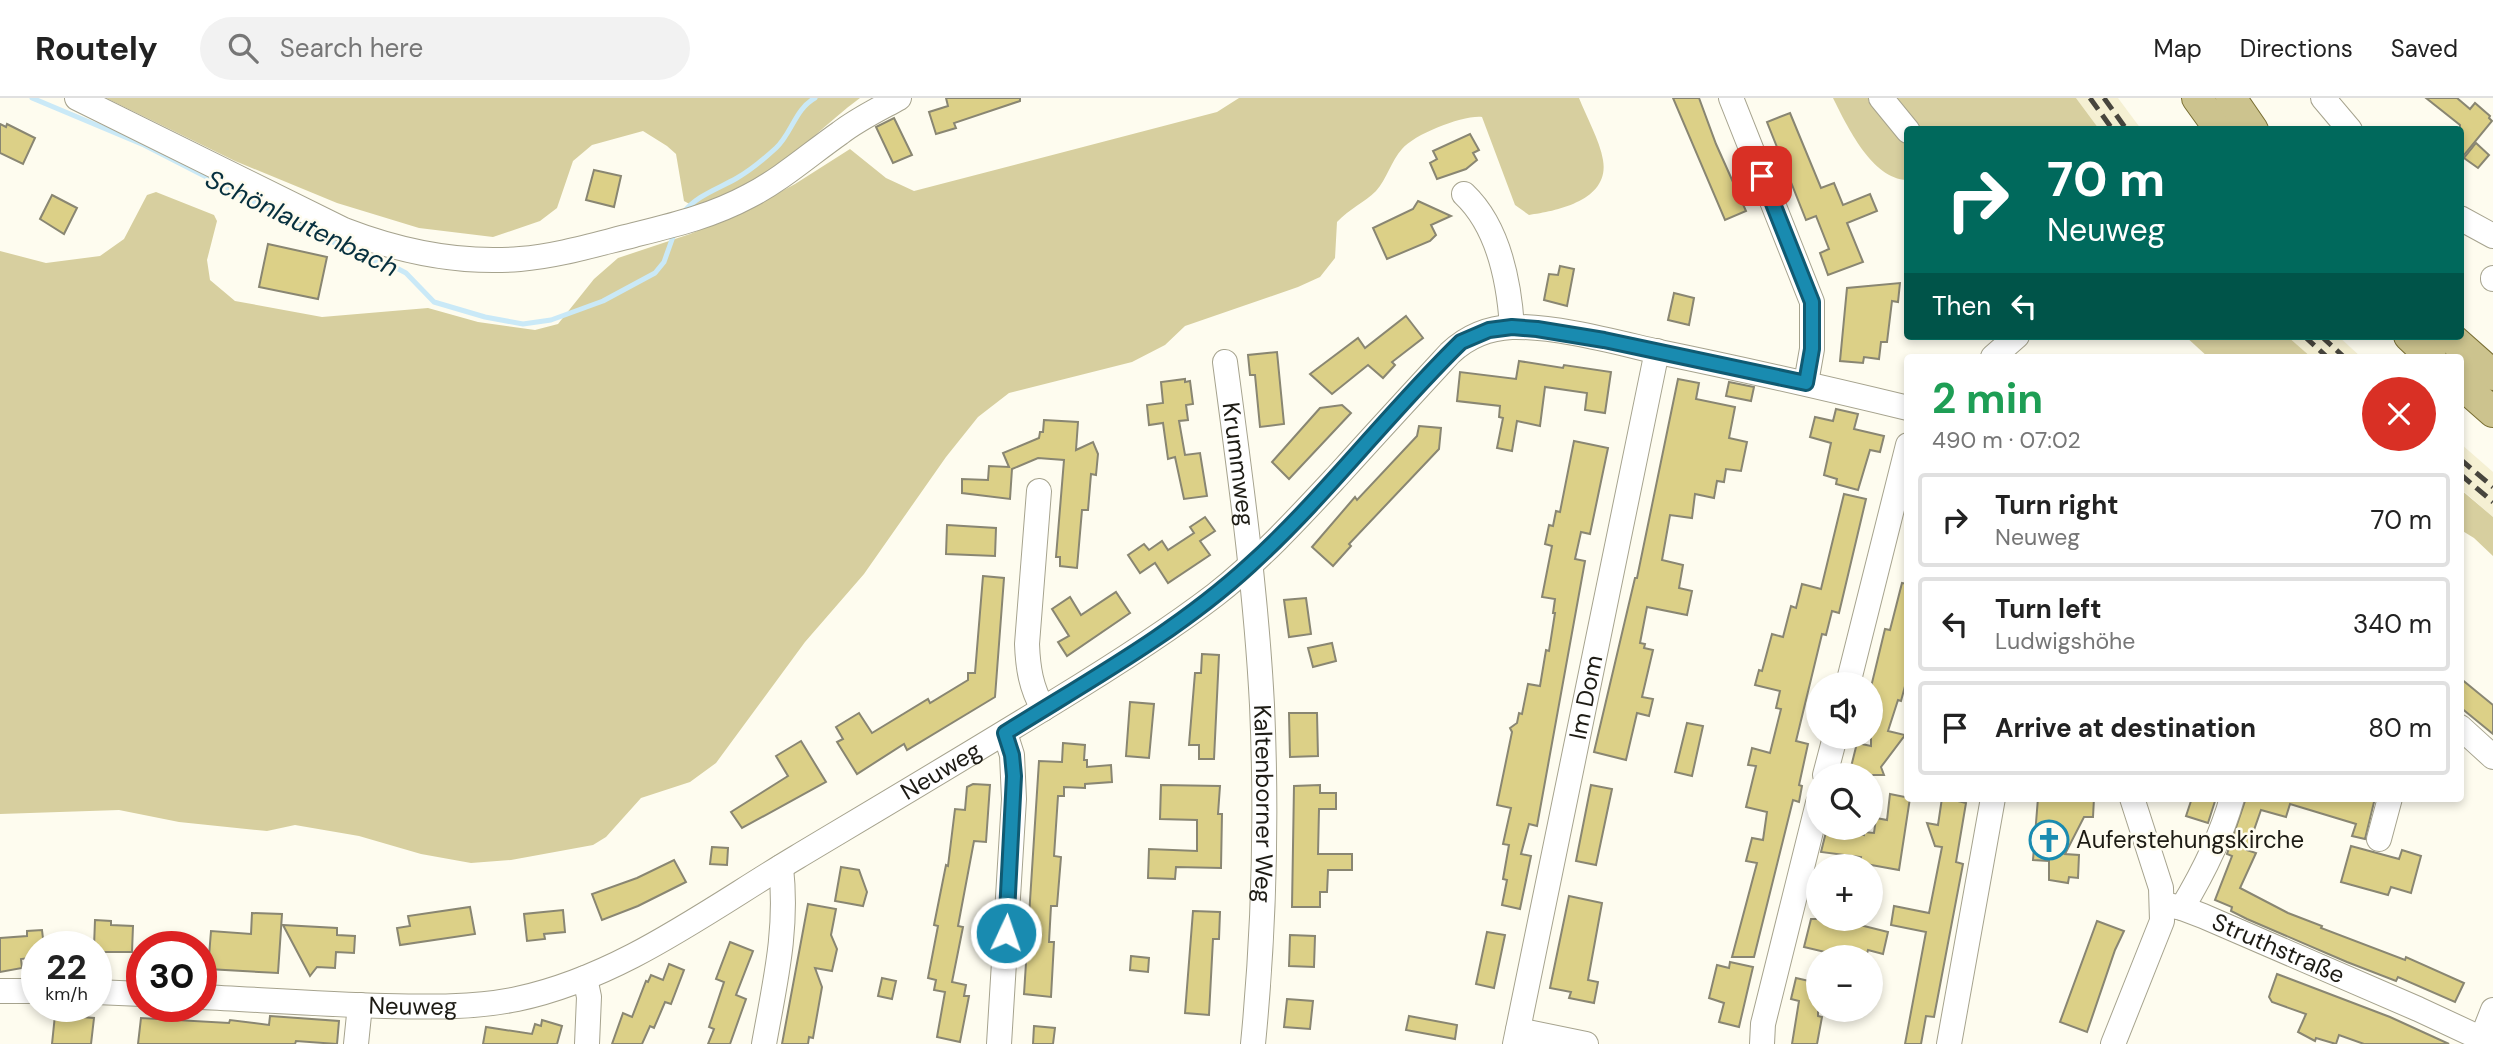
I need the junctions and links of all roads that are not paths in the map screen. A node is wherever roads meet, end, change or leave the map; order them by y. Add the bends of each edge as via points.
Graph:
1 (77, 98) edge
2 (899, 98) edge
3 (1731, 98) edge
4 (1881, 98) edge
5 (2197, 98) edge
6 (2231, 98) edge
7 (2323, 98) edge
8 (1904, 126) edge
9 (2217, 126) edge
10 (2250, 126) edge
11 (2347, 126) edge
12 (1464, 194) dead end
13 (2464, 220) edge
14 (2493, 236) edge
15 (1512, 327) junction
16 (2012, 340) edge
17 (2413, 340) edge
18 (2454, 340) edge
19 (1657, 351) junction
20 (1996, 354) edge
21 (2428, 354) edge
22 (1225, 362) dead end
23 (2493, 375) edge
24 (1806, 383) junction
25 (2464, 387) edge
26 (1904, 407) edge
27 (2493, 412) edge
28 (1904, 461) edge
29 (1039, 491) dead end
30 (1250, 566) junction
31 (1851, 672) edge
32 (1043, 709) junction
33 (2464, 731) edge
34 (1005, 733) junction
35 (2493, 757) edge
36 (1992, 802) edge
37 (2133, 802) edge
38 (2231, 802) edge
39 (2389, 802) edge
40 (2379, 839) dead end
41 (1809, 840) edge
42 (781, 867) junction
43 (2172, 906) junction
44 (585, 978) junction
45 (0, 991) edge
46 (21, 991) edge
47 (217, 998) edge
48 (360, 1005) junction
49 (2493, 1010) edge
50 (1516, 1037) edge
51 (2477, 1039) edge
52 (356, 1044) edge
53 (587, 1044) edge
54 (764, 1044) edge
55 (999, 1044) edge
56 (1253, 1044) edge
57 (1586, 1044) edge
58 (1762, 1044) edge
59 (1949, 1044) edge
60 (2113, 1044) edge

1 - 2 street via 377,243 452,259 493,260 581,247 716,212 779,178 841,132
3 - 24 street via 1812,302
4 - 8 street
5 - 9 main road
6 - 10 main road
7 - 11 street
12 - 15 street via 1489,226 1506,277
13 - 14 street
15 - 19 street, Neuweg
15 - 30 street, Neuweg via 1489,330 1461,342
16 - 20 street
17 - 21 main road
18 - 23 main road
19 - 24 street, Neuweg
19 - 50 street, Im Dom
22 - 30 street, Krummweg
24 - 26 street, Neuweg
25 - 27 main road
28 - 31 street
29 - 32 street via 1027,644 1030,682
30 - 32 street, Neuweg via 1165,630
30 - 56 street, Kaltenborner Weg via 1264,764
32 - 34 street, Neuweg
33 - 35 street
34 - 42 street, Neuweg
34 - 55 street via 1012,755 1014,799
36 - 59 street
37 - 43 street
38 - 43 street via 2202,875
39 - 40 street
41 - 58 street
42 - 44 street, Neuweg via 671,936
42 - 54 street via 784,926
43 - 51 street, Struthstraße
43 - 60 street
44 - 48 street, Neuweg via 519,999 480,1005
44 - 53 street
45 - 46 street
47 - 48 street, Neuweg
48 - 52 street
49 - 51 street
50 - 57 street

